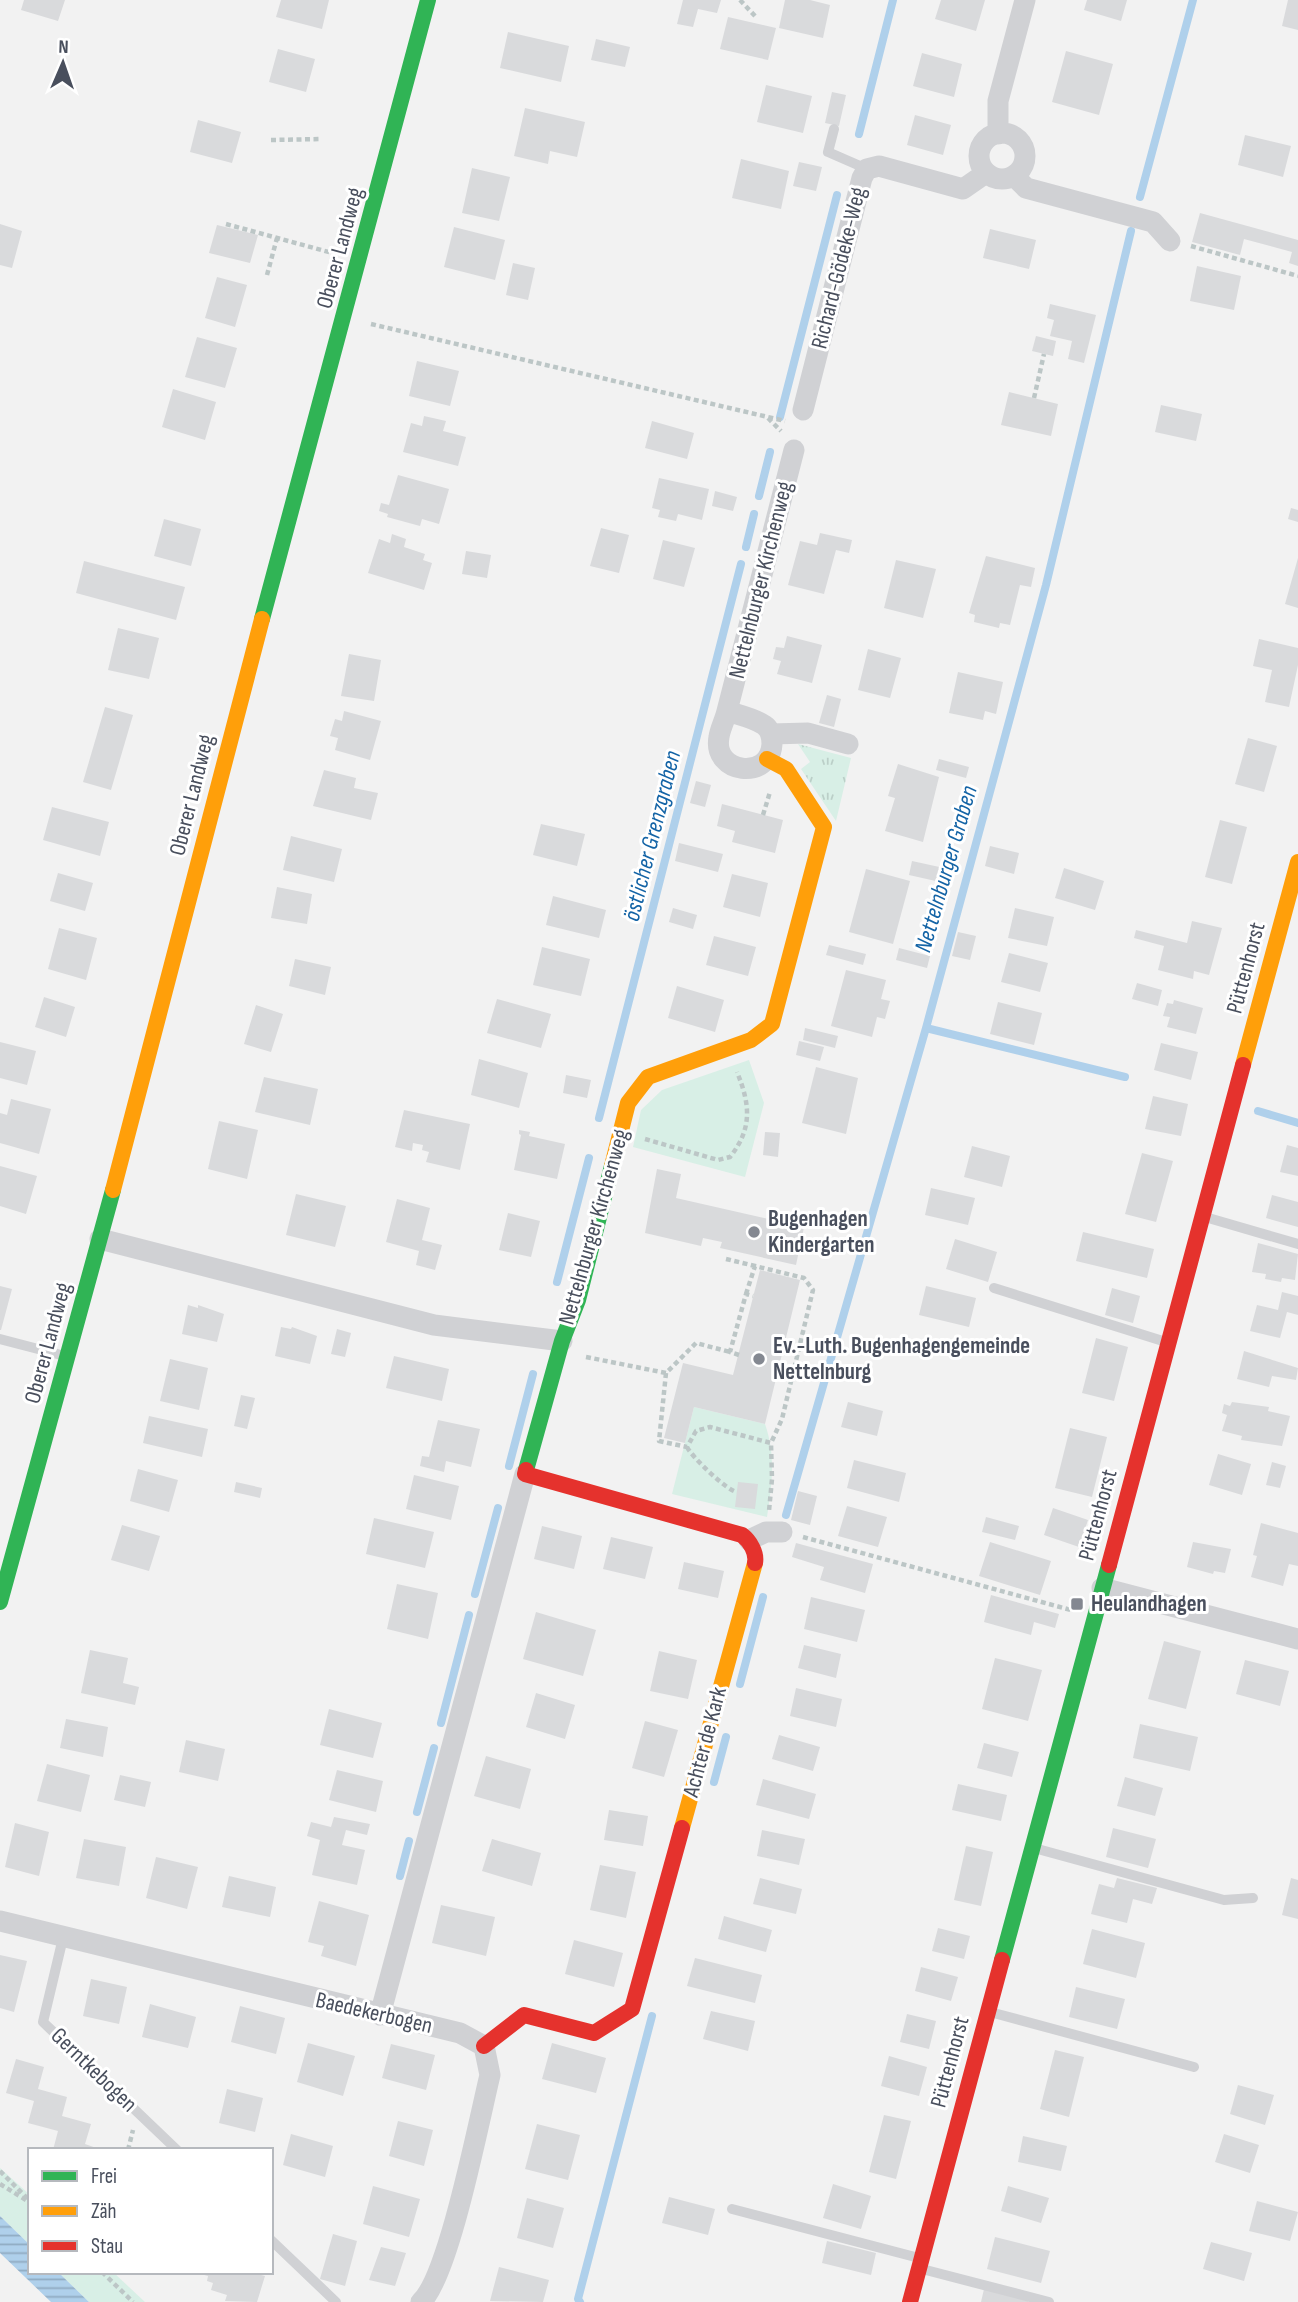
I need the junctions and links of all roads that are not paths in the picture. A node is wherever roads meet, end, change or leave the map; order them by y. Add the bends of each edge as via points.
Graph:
1 (428, 0) edge
2 (1025, 0) edge
3 (834, 129) dead end
4 (998, 134) junction
5 (867, 169) junction
6 (986, 173) junction
7 (1014, 176) junction
8 (1170, 241) road end
9 (798, 416) road end
10 (793, 450) dead end
11 (727, 711) junction
12 (771, 734) junction
13 (848, 744) dead end
14 (767, 759) junction
15 (1298, 862) edge
16 (1203, 1216) junction
17 (100, 1239) junction
18 (1298, 1244) edge
19 (994, 1288) dead end
20 (0, 1339) edge
21 (562, 1341) junction
22 (1168, 1343) junction
23 (67, 1356) junction
24 (524, 1474) junction
25 (1102, 1588) junction
26 (0, 1602) edge
27 (1298, 1639) edge
28 (1031, 1847) junction
29 (1253, 1898) dead end
30 (0, 1921) edge
31 (63, 1938) junction
32 (987, 2011) junction
33 (380, 2015) junction
34 (484, 2046) junction
35 (1194, 2067) dead end
36 (175, 2148) edge
37 (732, 2209) dead end
38 (273, 2242) edge
39 (921, 2263) junction
40 (336, 2302) edge
41 (421, 2302) edge
42 (910, 2302) edge
43 (1049, 2302) edge

1 - 17 street, Oberer Landweg
2 - 4 street via 998,101
3 - 5 lane via 828,152
4 - 6 street via 985,140 979,153
4 - 7 street via 1017,139 1025,151 1023,165
5 - 6 street, Richard-Gödeke-Weg via 879,166 963,189
5 - 9 street, Richard-Gödeke-Weg
6 - 7 street via 1000,179
7 - 8 street via 1026,188 1153,222
10 - 11 street, Nettelnburger Kirchenweg
11 - 12 street via 765,726
11 - 14 street, Nettelnburger Kirchenweg via 718,739 724,760 749,770
12 - 13 street via 808,733
12 - 14 street
14 - 21 street, Nettelnburger Kirchenweg via 786,769 824,827 772,1024 751,1040 648,1077 628,1103 578,1300
15 - 16 street, Püttenhorst
16 - 18 lane
16 - 22 street, Püttenhorst
17 - 21 street, Nettelnburger Kirchenweg via 434,1325
17 - 23 street, Oberer Landweg
19 - 22 lane
20 - 23 lane
21 - 24 street
22 - 25 street, Püttenhorst
23 - 26 street, Oberer Landweg
24 - 33 street
24 - 34 street, Achter de Kark via 742,1535 766,1535 632,2009 594,2033 524,2015
25 - 27 street
25 - 28 street, Püttenhorst
28 - 29 lane via 1224,1900
28 - 32 street, Püttenhorst
30 - 31 street, Baedekerbogen
31 - 33 street, Baedekerbogen
31 - 36 lane, Gerntkebogen via 43,2022
32 - 35 lane
32 - 39 street, Püttenhorst
33 - 34 street, Baedekerbogen via 460,2034
34 - 41 street via 491,2075 447,2250 430,2294
37 - 39 lane
38 - 40 lane
39 - 42 street, Püttenhorst
39 - 43 lane

